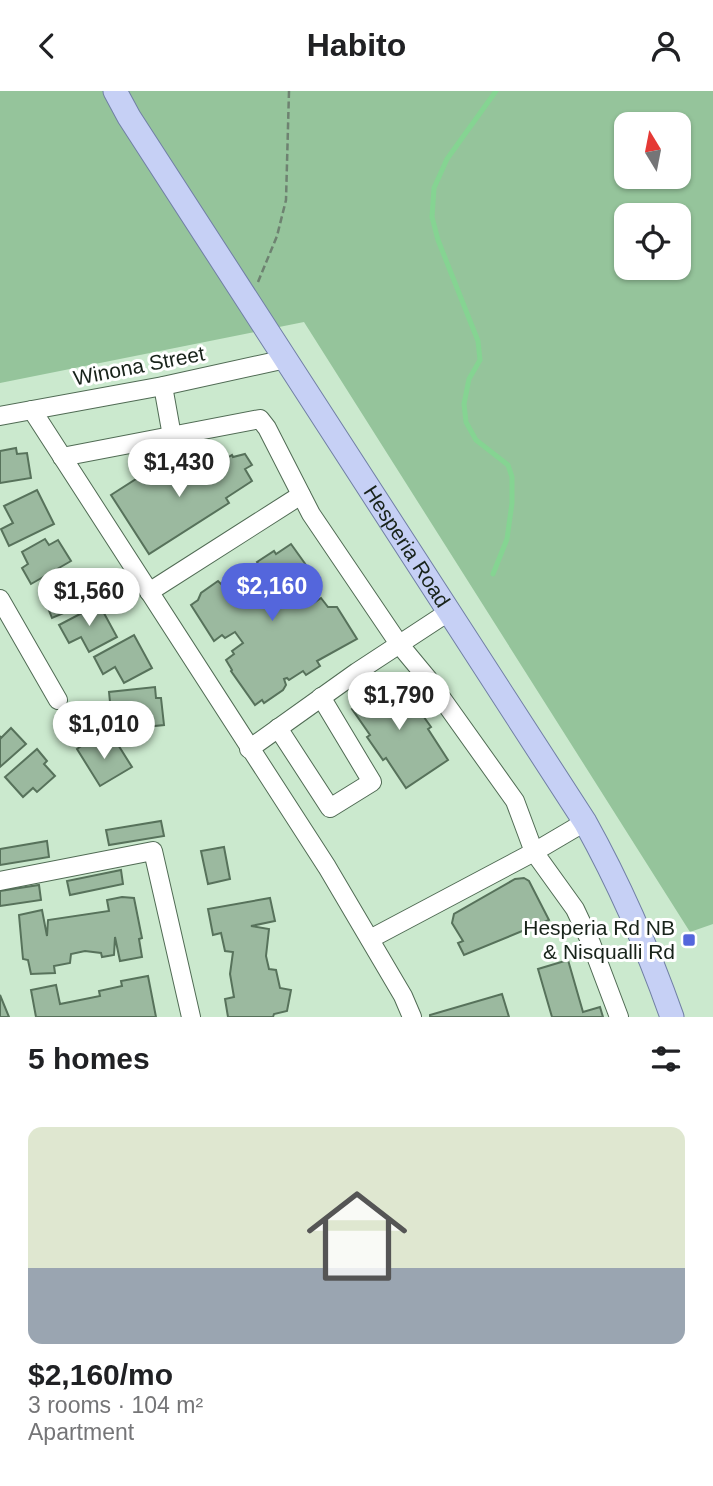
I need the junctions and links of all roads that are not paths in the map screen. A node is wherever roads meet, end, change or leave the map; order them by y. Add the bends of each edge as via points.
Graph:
1 (115, 91) edge
2 (286, 359) junction
3 (163, 386) junction
4 (33, 410) junction
5 (0, 416) edge
6 (172, 436) junction
7 (62, 457) junction
8 (301, 495) junction
9 (149, 592) junction
10 (0, 599) edge
11 (450, 611) junction
12 (400, 644) junction
13 (321, 697) junction
14 (58, 699) dead end
15 (278, 728) junction
16 (249, 749) junction
17 (585, 822) junction
18 (534, 852) junction
19 (0, 881) edge
20 (370, 939) junction
21 (191, 1017) edge
22 (412, 1017) edge
23 (619, 1017) edge
24 (672, 1017) edge

1 - 2 main road, Hesperia Road
2 - 3 street, Winona Street
2 - 11 main road, Hesperia Road
3 - 4 street, Winona Street
3 - 6 street
4 - 5 street, Winona Street
4 - 7 street
6 - 7 street
6 - 8 street via 260,419
7 - 9 street
8 - 9 street
8 - 12 street
9 - 16 street
10 - 14 street
11 - 12 street
11 - 17 main road, Hesperia Road
12 - 13 street
12 - 18 street via 515,801
13 - 15 street
13 - 15 street via 372,782 330,808
15 - 16 street
16 - 20 street
17 - 18 street
17 - 24 main road, Hesperia Road via 650,956
18 - 20 street
18 - 23 street via 575,909
19 - 21 street via 153,851
20 - 22 street

